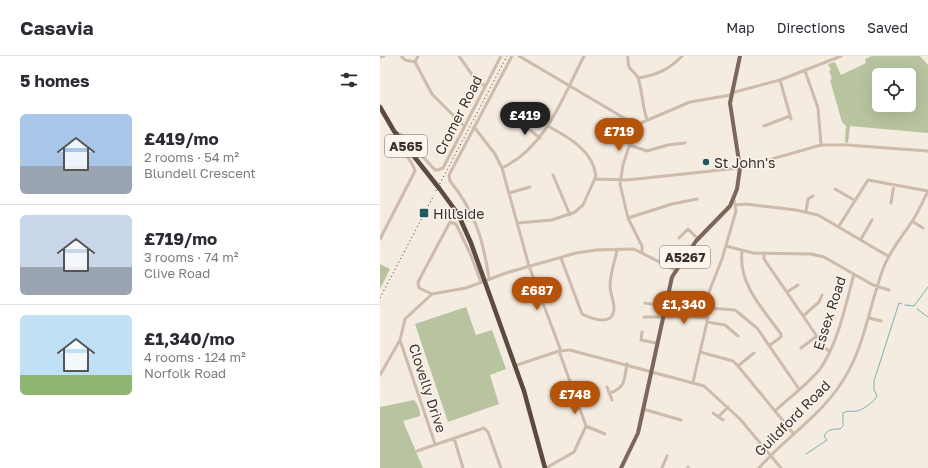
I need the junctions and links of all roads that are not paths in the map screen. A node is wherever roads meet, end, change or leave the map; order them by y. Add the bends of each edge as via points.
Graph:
1 (384, 56) edge
2 (401, 56) edge
3 (418, 56) edge
4 (459, 56) edge
5 (501, 56) edge
6 (512, 56) edge
7 (519, 56) edge
8 (584, 56) edge
9 (628, 56) edge
10 (682, 56) edge
11 (740, 56) edge
12 (841, 56) edge
13 (380, 57) edge
14 (415, 62) junction
15 (805, 71) junction
16 (638, 78) junction
17 (780, 80) junction
18 (569, 85) junction
19 (485, 86) junction
20 (731, 94) junction
21 (380, 107) edge
22 (647, 119) junction
23 (520, 122) dead end
24 (636, 125) junction
25 (464, 126) junction
26 (548, 126) junction
27 (474, 127) junction
28 (766, 127) dead end
29 (394, 131) junction
30 (540, 138) junction
31 (685, 143) dead end
32 (629, 145) junction
33 (821, 145) junction
34 (928, 151) edge
35 (502, 168) junction
36 (740, 168) junction
37 (554, 175) dead end
38 (595, 180) junction
39 (620, 180) junction
40 (894, 185) junction
41 (530, 187) dead end
42 (835, 189) dead end
43 (928, 191) edge
44 (509, 193) junction
45 (814, 196) dead end
46 (697, 199) dead end
47 (854, 200) junction
48 (923, 201) junction
49 (734, 202) junction
50 (891, 203) dead end
51 (928, 203) edge
52 (806, 212) junction
53 (570, 215) junction
54 (628, 218) junction
55 (872, 220) dead end
56 (912, 221) junction
57 (518, 223) junction
58 (692, 225) dead end
59 (839, 226) junction
60 (924, 228) dead end
61 (688, 230) junction
62 (679, 238) dead end
63 (380, 239) edge
64 (698, 239) junction
65 (861, 240) junction
66 (726, 246) junction
67 (617, 250) junction
68 (642, 252) junction
69 (742, 252) junction
70 (764, 254) junction
71 (888, 256) junction
72 (561, 258) junction
73 (529, 266) junction
74 (676, 270) junction
75 (854, 274) junction
76 (485, 280) junction
77 (798, 285) dead end
78 (876, 286) junction
79 (889, 290) dead end
80 (787, 292) junction
81 (432, 294) junction
82 (822, 296) dead end
83 (645, 303) dead end
84 (665, 306) junction
85 (708, 308) junction
86 (803, 316) junction
87 (644, 317) dead end
88 (662, 318) junction
89 (869, 318) junction
90 (708, 320) junction
91 (881, 321) dead end
92 (642, 332) dead end
93 (738, 336) dead end
94 (817, 336) junction
95 (400, 340) junction
96 (656, 343) junction
97 (770, 345) junction
98 (801, 348) dead end
99 (560, 351) junction
100 (829, 351) junction
101 (700, 352) junction
102 (754, 353) dead end
103 (627, 364) junction
104 (514, 366) junction
105 (738, 366) junction
106 (651, 371) junction
107 (380, 375) edge
108 (692, 382) junction
109 (607, 387) dead end
110 (799, 389) junction
111 (610, 393) junction
112 (612, 400) dead end
113 (728, 407) junction
114 (643, 408) junction
115 (775, 411) junction
116 (713, 414) dead end
117 (718, 417) junction
118 (680, 420) dead end
119 (723, 420) dead end
120 (586, 426) junction
121 (793, 433) junction
122 (605, 434) dead end
123 (454, 438) junction
124 (435, 444) junction
125 (417, 451) dead end
126 (770, 455) junction
127 (667, 456) dead end
128 (463, 468) edge
129 (501, 468) edge
130 (545, 468) edge
131 (621, 468) edge
132 (662, 468) edge
133 (759, 468) edge
134 (781, 468) edge

1 - 13 street
2 - 14 street via 405,60
3 - 14 street
4 - 19 street via 475,79
5 - 19 street, Cromer Road
6 - 27 street
7 - 18 street
8 - 18 street
9 - 16 street via 628,68
10 - 16 street via 663,72
11 - 20 main road, A5267
12 - 15 street
14 - 25 street via 432,94
15 - 17 street
15 - 33 street via 818,108
16 - 22 street
17 - 20 street
17 - 28 street via 791,118
18 - 24 street
18 - 26 street
19 - 25 street, Cromer Road
20 - 22 street via 690,102
20 - 36 main road, A5267 via 731,121
21 - 29 highway, A565
22 - 24 street
23 - 30 street
24 - 32 street
25 - 29 street, Cromer Road via 443,168 438,170 435,170 404,136
26 - 30 street
26 - 38 street via 586,153 595,172
27 - 35 street via 495,154
27 - 76 street via 449,175 481,235
29 - 63 street via 394,137 415,171
29 - 76 highway, A565, bridge via 458,214
30 - 35 street via 526,153
31 - 32 street via 647,151
32 - 39 street
33 - 34 street
33 - 36 street
35 - 44 street
36 - 39 street via 692,175
36 - 49 main road, A5267
37 - 53 street
38 - 39 street
38 - 53 street via 583,205
39 - 54 street
40 - 43 street
40 - 47 street via 868,180
40 - 50 street
41 - 44 street
42 - 47 street
43 - 48 street, Guildford Road
44 - 57 street
45 - 52 street via 808,199
46 - 54 street
47 - 59 street
48 - 51 street
48 - 56 street, Guildford Road
49 - 52 street
49 - 64 main road, A5267
49 - 66 street via 736,211
52 - 59 street
53 - 57 street via 552,220
54 - 68 street via 642,246
55 - 65 street
56 - 60 street
56 - 71 street, Guildford Road
57 - 73 street
58 - 61 street
59 - 65 street
61 - 62 street
61 - 64 street
64 - 74 main road, A5267
65 - 71 street
66 - 69 street
66 - 85 street via 709,292
67 - 68 street via 634,249
67 - 72 street via 596,250
67 - 72 street via 610,280 614,309 612,316 599,321 582,314
68 - 74 street
69 - 70 street
69 - 97 street via 741,268 747,285 781,334 781,337
70 - 75 street via 811,254 824,257
70 - 80 street via 764,258
71 - 78 street, Guildford Road
72 - 73 street
73 - 76 street
73 - 99 street
74 - 84 main road, A5267
75 - 78 street
75 - 100 street, Essex Road
76 - 81 street via 466,288
76 - 81 street via 456,224 450,222 418,282 419,288
76 - 104 highway, A565
77 - 80 street
78 - 79 street
78 - 89 street, Guildford Road
80 - 86 street
81 - 95 street via 405,319
82 - 86 street
83 - 84 street
84 - 88 main road, A5267
85 - 90 street
85 - 97 street via 735,310 757,328
86 - 94 street
87 - 88 street
88 - 90 street via 694,317
88 - 96 main road, A5267
89 - 91 street
89 - 121 street, Guildford Road via 859,350 844,379 825,404
90 - 93 street via 725,325
90 - 101 street
92 - 96 street via 641,340
94 - 98 street
94 - 100 street
95 - 107 street
95 - 124 street, Clovelly Drive
96 - 106 main road, A5267
97 - 110 street
99 - 103 street via 570,350
99 - 104 street
99 - 120 street
100 - 110 street, Essex Road via 820,368
101 - 105 street via 733,361
101 - 108 street
102 - 105 street
103 - 106 street
103 - 111 street via 622,386
104 - 130 highway, A565 via 532,418
105 - 115 street
106 - 108 street
106 - 114 main road, A5267
108 - 113 street via 709,389
109 - 111 street
110 - 115 street, Essex Road
111 - 112 street
113 - 117 street
113 - 126 street
114 - 118 street
114 - 131 main road, A5267 via 638,433
115 - 121 street
116 - 117 street
117 - 119 street
120 - 122 street
120 - 130 street via 574,452
121 - 126 street, Guildford Road
123 - 124 street
123 - 128 street
123 - 129 street via 482,428 486,429
124 - 125 street
126 - 133 street, Guildford Road
126 - 134 street
127 - 132 street

